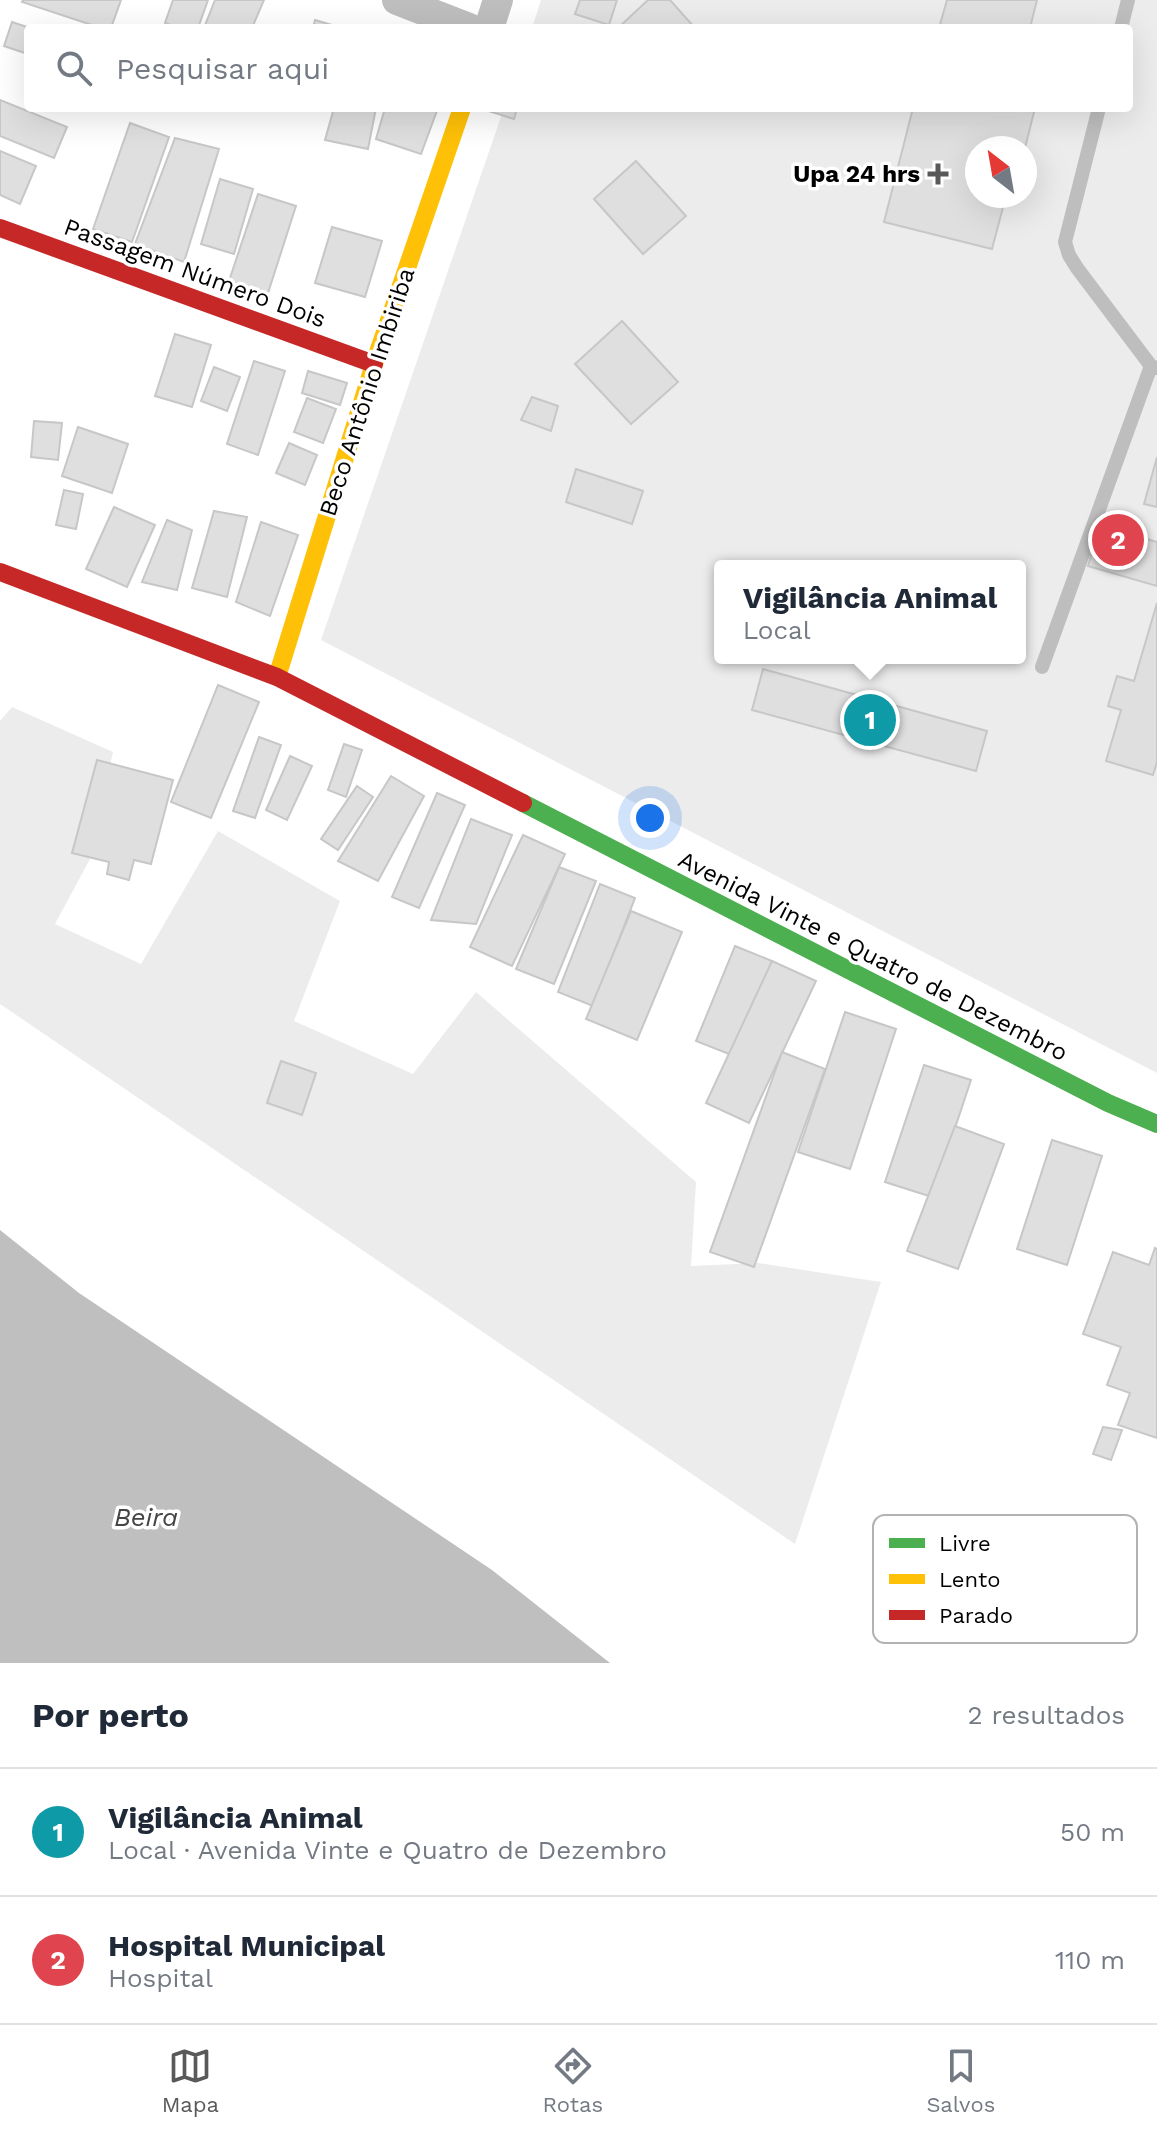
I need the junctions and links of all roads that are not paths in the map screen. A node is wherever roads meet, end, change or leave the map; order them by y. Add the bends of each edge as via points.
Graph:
1 (397, 0) edge
2 (498, 0) edge
3 (1128, 0) edge
4 (459, 24) edge
5 (490, 24) edge
6 (1122, 24) edge
7 (461, 112) edge
8 (1098, 112) edge
9 (0, 228) edge
10 (374, 364) junction
11 (1154, 367) edge
12 (0, 572) edge
13 (1042, 667) dead end
14 (277, 677) junction
15 (1157, 1124) edge

1 - 4 street
2 - 5 street
3 - 6 lane
7 - 10 street, Beco Antônio Imbiriba
8 - 11 lane via 1065,242 1077,268
9 - 10 street, Passagem Número Dois
10 - 14 street, Beco Antônio Imbiriba
11 - 13 lane
12 - 14 street, Avenida Vinte e Quatro de Dezembro
14 - 15 street, Avenida Vinte e Quatro de Dezembro

